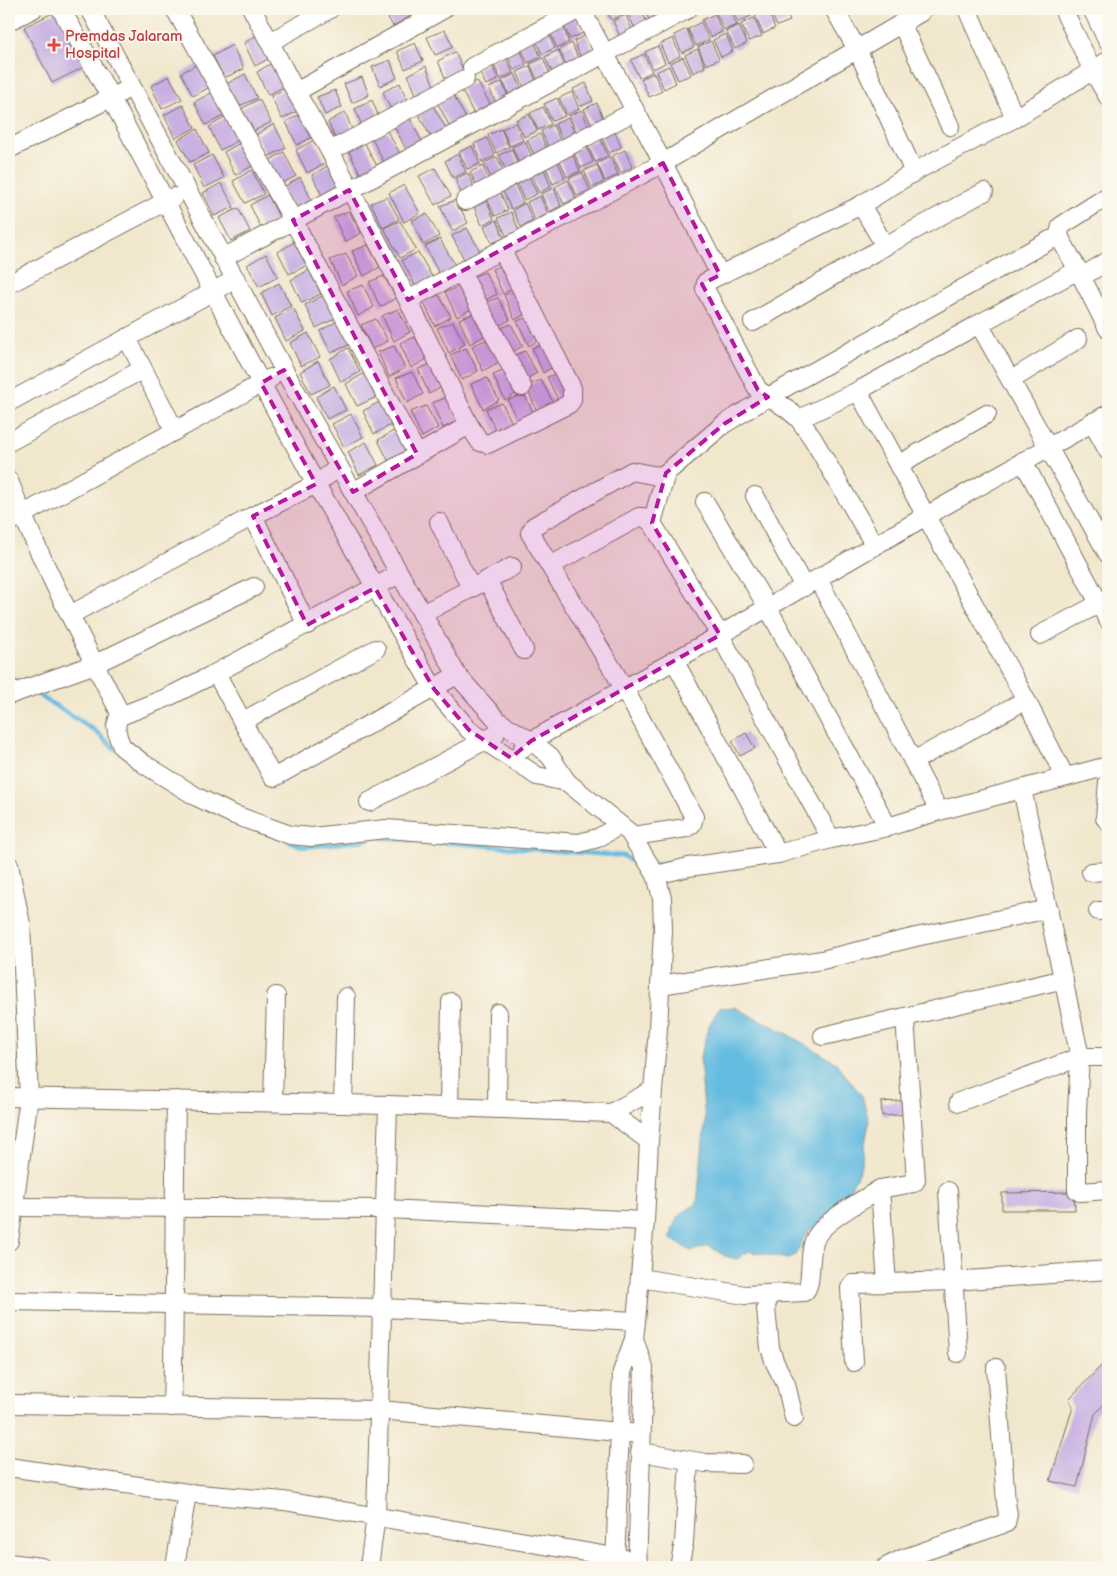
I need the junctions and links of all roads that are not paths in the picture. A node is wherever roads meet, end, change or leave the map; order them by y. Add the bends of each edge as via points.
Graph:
1 (33, 9) edge
2 (62, 9) edge
3 (90, 9) edge
4 (175, 9) edge
5 (252, 9) edge
6 (330, 9) edge
7 (444, 9) edge
8 (580, 9) edge
9 (688, 9) edge
10 (834, 9) edge
11 (922, 9) edge
12 (967, 9) edge
13 (1063, 9) edge
14 (1092, 9) edge
15 (9, 21) edge
16 (901, 23) junction
17 (270, 42) junction
18 (1108, 42) edge
19 (857, 49) junction
20 (604, 54) junction
21 (1108, 61) edge
22 (1093, 70) junction
23 (132, 87) junction
24 (296, 92) junction
25 (1108, 97) edge
26 (111, 98) junction
27 (635, 111) junction
28 (1015, 118) junction
29 (950, 126) dead end
30 (9, 149) edge
31 (330, 151) junction
32 (663, 163) junction
33 (914, 172) junction
34 (188, 190) junction
35 (349, 190) junction
36 (984, 192) dead end
37 (1108, 196) edge
38 (465, 201) dead end
39 (166, 202) junction
40 (861, 204) junction
41 (293, 220) junction
42 (1058, 238) junction
43 (885, 246) junction
44 (502, 250) junction
45 (223, 258) junction
46 (1108, 261) edge
47 (461, 272) junction
48 (1079, 273) junction
49 (720, 275) junction
50 (236, 279) junction
51 (9, 284) edge
52 (214, 291) junction
53 (408, 300) junction
54 (753, 322) dead end
55 (979, 324) junction
56 (1108, 326) edge
57 (127, 338) junction
58 (1078, 339) dead end
59 (143, 369) junction
60 (284, 370) junction
61 (1011, 380) junction
62 (261, 383) junction
63 (522, 386) dead end
64 (858, 392) junction
65 (768, 396) junction
66 (9, 402) edge
67 (986, 414) dead end
68 (1108, 414) edge
69 (799, 419) junction
70 (1092, 422) junction
71 (468, 425) junction
72 (175, 430) junction
73 (9, 442) edge
74 (1050, 448) junction
75 (1108, 451) edge
76 (417, 454) junction
77 (1023, 461) junction
78 (898, 465) junction
79 (338, 468) junction
80 (666, 473) junction
81 (9, 481) edge
82 (316, 484) junction
83 (353, 492) junction
84 (755, 496) dead end
85 (705, 502) dead end
86 (252, 516) junction
87 (926, 516) junction
88 (16, 518) edge
89 (439, 522) dead end
90 (652, 523) junction
91 (875, 546) junction
92 (1108, 554) edge
93 (550, 566) junction
94 (512, 567) dead end
95 (399, 574) junction
96 (487, 580) junction
97 (811, 583) junction
98 (254, 587) dead end
99 (375, 588) junction
100 (471, 588) junction
101 (1104, 602) edge
102 (768, 608) junction
103 (422, 614) junction
104 (70, 615) junction
105 (1108, 620) edge
106 (306, 625) junction
107 (720, 635) junction
108 (1040, 635) dead end
109 (376, 649) dead end
110 (524, 650) dead end
111 (674, 660) junction
112 (95, 664) junction
113 (216, 674) junction
114 (457, 675) junction
115 (624, 688) junction
116 (434, 689) junction
117 (9, 695) edge
118 (1026, 700) junction
119 (120, 713) junction
120 (243, 721) junction
121 (508, 728) junction
122 (485, 741) junction
123 (531, 741) junction
124 (511, 758) junction
125 (913, 760) junction
126 (1108, 766) edge
127 (1065, 777) junction
128 (567, 782) junction
129 (1108, 782) edge
130 (1022, 789) junction
131 (369, 802) dead end
132 (939, 811) junction
133 (1108, 821) edge
134 (620, 825) junction
135 (888, 827) junction
136 (634, 838) junction
137 (831, 839) junction
138 (778, 854) junction
139 (9, 865) edge
140 (1108, 871) edge
141 (655, 872) junction
142 (1091, 872) dead end
143 (1049, 909) junction
144 (16, 972) edge
145 (1064, 979) junction
146 (660, 985) junction
147 (276, 996) dead end
148 (346, 997) dead end
149 (451, 1002) dead end
150 (498, 1013) dead end
151 (905, 1017) junction
152 (823, 1036) dead end
153 (1080, 1057) junction
154 (1108, 1057) edge
155 (653, 1090) junction
156 (9, 1097) edge
157 (29, 1097) junction
158 (176, 1100) junction
159 (273, 1102) junction
160 (959, 1102) dead end
161 (343, 1104) junction
162 (388, 1105) junction
163 (449, 1107) junction
164 (497, 1109) junction
165 (611, 1113) junction
166 (649, 1141) junction
167 (880, 1189) junction
168 (1108, 1190) edge
169 (948, 1191) dead end
170 (11, 1207) edge
171 (174, 1208) junction
172 (385, 1209) junction
173 (645, 1221) junction
174 (9, 1241) edge
175 (1108, 1270) edge
176 (640, 1278) junction
177 (953, 1281) junction
178 (887, 1283) junction
179 (768, 1295) junction
180 (9, 1301) edge
181 (175, 1304) junction
182 (383, 1308) junction
183 (636, 1321) junction
184 (634, 1339) junction
185 (958, 1353) dead end
186 (854, 1362) dead end
187 (996, 1368) dead end
188 (9, 1404) edge
189 (172, 1407) junction
190 (380, 1410) junction
191 (794, 1418) dead end
192 (619, 1432) junction
193 (640, 1434) junction
194 (640, 1452) junction
195 (689, 1461) junction
196 (743, 1464) dead end
197 (9, 1467) edge
198 (187, 1493) junction
199 (376, 1516) junction
200 (9, 1562) edge
201 (615, 1563) edge
202 (637, 1564) edge
203 (41, 1567) edge
204 (175, 1567) edge
205 (369, 1567) edge
206 (679, 1567) edge
207 (886, 1567) edge

1 - 15 street
2 - 26 street
3 - 23 street
4 - 41 street
5 - 17 street
6 - 17 street
7 - 24 street
8 - 20 street
8 - 31 street
9 - 20 street
10 - 19 street
11 - 16 street
12 - 28 street
13 - 22 street
14 - 18 street
16 - 19 street
16 - 29 street
17 - 24 street
19 - 32 street
19 - 33 street
20 - 27 street
20 - 35 street
21 - 22 street
22 - 25 street
22 - 28 street
23 - 26 street
23 - 34 street
24 - 31 street
26 - 30 street
26 - 39 street
27 - 32 street
27 - 38 street
28 - 33 street
31 - 35 street
32 - 44 street
32 - 49 street
33 - 40 street
34 - 39 street
34 - 45 street
35 - 41 street
35 - 53 street
36 - 43 street
37 - 42 street via 1061,226
39 - 51 street
39 - 52 street
40 - 43 street
40 - 49 street
41 - 45 street
41 - 76 street
42 - 48 street
42 - 65 street
43 - 54 street
44 - 47 street
44 - 71 street via 572,388 572,400 488,444 480,442
45 - 50 street
46 - 48 street
47 - 53 street
47 - 63 street
48 - 55 street
48 - 56 street
49 - 65 street via 706,282 704,289 758,390
50 - 52 street
50 - 60 street
52 - 57 street
52 - 62 street
53 - 71 street
55 - 61 street
55 - 64 street
57 - 59 street
57 - 66 street
58 - 61 street
59 - 72 street
59 - 73 street
60 - 62 street
60 - 79 street
61 - 74 street
62 - 72 street
62 - 82 street
64 - 69 street
64 - 78 street
65 - 69 street
65 - 80 street via 724,424
67 - 78 street
68 - 70 street
69 - 91 street
70 - 74 street
70 - 75 street
71 - 76 street
72 - 88 street
74 - 77 street
74 - 92 street
76 - 83 street
77 - 87 street
77 - 101 street
78 - 87 street
79 - 82 street
79 - 83 street
80 - 90 street
80 - 93 street via 660,476 632,471 534,526 530,533
81 - 88 street
82 - 86 street
82 - 99 street
83 - 95 street
84 - 97 street
85 - 102 street
86 - 104 street
86 - 106 street
87 - 91 street
87 - 118 street
88 - 104 street
89 - 100 street
90 - 93 street via 644,517 633,519
90 - 107 street
91 - 97 street
93 - 115 street
94 - 96 street
95 - 99 street
95 - 103 street
96 - 100 street
96 - 110 street
97 - 102 street
97 - 125 street
98 - 112 street
99 - 106 street
99 - 116 street
100 - 103 street
101 - 105 street
101 - 108 street
102 - 107 street
102 - 135 street
103 - 114 street
104 - 112 street
106 - 113 street
107 - 111 street
107 - 137 street
109 - 120 street
111 - 115 street
111 - 138 street
112 - 117 street
112 - 119 street
113 - 119 street via 126,715
113 - 120 street
114 - 116 street
114 - 121 street
115 - 123 street
115 - 136 street via 694,817 686,828
116 - 120 street via 275,777
116 - 122 street via 469,730
118 - 125 street
118 - 127 street
119 - 134 street via 116,726 122,747 144,764 197,797 290,836 386,830 579,843 598,838
121 - 122 street
121 - 123 street
122 - 124 street
122 - 131 street
123 - 124 street
123 - 128 street via 550,756
124 - 128 street via 536,776
125 - 132 street
126 - 127 street
127 - 130 street
128 - 134 street
129 - 133 street via 1105,818
130 - 132 street
130 - 143 street
132 - 135 street
134 - 136 street
135 - 137 street
136 - 141 street
137 - 138 street
138 - 141 street
139 - 144 street via 21,924
140 - 142 street
141 - 146 street via 662,898
143 - 145 street
143 - 146 street via 822,960
144 - 157 street
145 - 151 street
145 - 153 street
146 - 155 street
147 - 159 street
148 - 161 street
149 - 163 street
150 - 164 street
151 - 152 street
151 - 167 street via 916,1180
153 - 154 street
153 - 160 street
153 - 168 street via 1076,1111 1077,1190
155 - 165 street
155 - 166 street
156 - 157 street
157 - 158 street
157 - 170 street
158 - 159 street
158 - 171 street
159 - 161 street
161 - 162 street
162 - 163 street
162 - 172 street
163 - 164 street
164 - 165 street
165 - 166 street
166 - 173 street
167 - 178 street
167 - 179 street via 838,1216 817,1235 812,1245 807,1290
169 - 177 street
170 - 171 street
170 - 174 street
171 - 172 street
171 - 181 street
172 - 173 street
172 - 182 street
173 - 176 street
175 - 177 street
176 - 179 street via 745,1295
176 - 183 street
177 - 178 street
177 - 185 street
178 - 186 street via 853,1284 850,1288
179 - 191 street via 766,1309 770,1348 786,1384
180 - 181 street
181 - 182 street
181 - 189 street
182 - 183 street
182 - 190 street
183 - 184 street
184 - 192 street via 622,1372
184 - 193 street via 644,1368
187 - 207 street via 1008,1514 1006,1523
188 - 189 street
189 - 190 street
190 - 192 street
190 - 199 street
192 - 193 street
192 - 201 street
193 - 194 street
194 - 195 street
194 - 202 street
195 - 196 street
195 - 206 street via 684,1542
197 - 198 street
198 - 199 street via 284,1501
198 - 204 street
199 - 201 street
199 - 205 street
200 - 203 street
201 - 202 street

